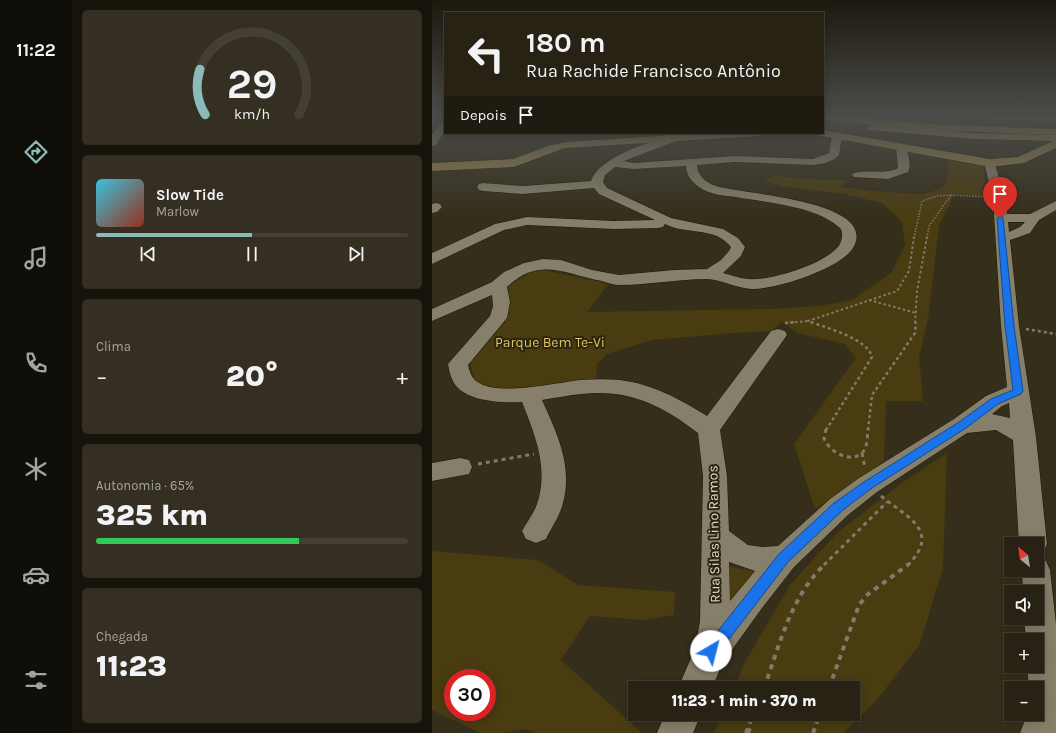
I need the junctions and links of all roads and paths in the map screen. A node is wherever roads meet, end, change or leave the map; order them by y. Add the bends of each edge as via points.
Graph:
1 (548, 149) edge
2 (646, 149) edge
3 (835, 149) edge
4 (902, 149) edge
5 (918, 149) edge
6 (1044, 149) edge
7 (692, 162) junction
8 (611, 163) junction
9 (990, 163) junction
10 (633, 166) junction
11 (432, 167) edge
12 (858, 175) dead end
13 (597, 179) junction
14 (483, 187) dead end
15 (952, 194) junction
16 (999, 198) junction
17 (1056, 205) edge
18 (1000, 218) junction
19 (1033, 218) junction
20 (665, 222) junction
21 (1002, 238) junction
22 (432, 258) edge
23 (711, 274) junction
24 (498, 286) junction
25 (868, 300) junction
26 (916, 313) junction
27 (432, 316) edge
28 (808, 321) junction
29 (1010, 326) junction
30 (1056, 334) edge
31 (778, 335) joint
32 (1018, 391) junction
33 (529, 394) junction
34 (962, 425) junction
35 (709, 429) junction
36 (1024, 437) junction
37 (552, 451) junction
38 (460, 467) joint
39 (432, 472) edge
40 (536, 531) dead end
41 (714, 536) junction
42 (1032, 537) edge
43 (784, 558) junction
44 (1037, 577) edge
45 (711, 651) junction
46 (698, 681) edge
47 (766, 681) edge
48 (832, 681) edge
49 (1048, 719) edge
50 (680, 721) edge
51 (751, 721) edge
52 (817, 721) edge
53 (675, 733) edge
54 (747, 733) edge
55 (813, 733) edge

1 - 11 main road via 514,163
2 - 8 street
3 - 7 street via 834,154 824,160 813,162 756,159
4 - 12 street via 904,170 898,174
5 - 9 main road
6 - 9 main road via 1020,160
7 - 10 street
7 - 23 street via 691,168 700,183 712,189 822,211 846,226 850,233 849,242 841,252 824,263 790,277 764,283 742,284
8 - 10 street
8 - 13 street
9 - 16 street
10 - 13 street
13 - 14 street via 523,190
13 - 20 street via 603,191
15 - 16 path
15 - 25 path via 933,196 922,201 915,228 913,258 905,282 896,291
15 - 26 path via 929,226 917,291
16 - 18 street
17 - 19 street
18 - 19 street
18 - 21 street
19 - 21 street via 1031,225 1022,233
20 - 22 street via 614,226 527,221 500,227
20 - 23 street via 720,232 735,242 738,247 736,253
21 - 29 street
23 - 24 street via 619,280 561,265 543,264 524,268 510,275
24 - 27 street
24 - 33 street via 503,300 502,310 458,364 458,373 465,384 484,394
25 - 26 path
25 - 28 path
26 - 28 path via 914,333 872,395 866,446 862,454 857,456 836,453 824,439 829,423 872,359 872,354 868,348 853,340
28 - 31 path via 785,323
29 - 30 path
29 - 32 street
31 - 35 street
32 - 34 street via 994,401
32 - 36 street
33 - 35 street via 584,387 625,388 662,399
33 - 37 street
34 - 36 street via 1000,422
34 - 43 street via 844,502
35 - 41 street, Rua Silas Lino Ramos via 715,476
36 - 42 street
37 - 38 path
37 - 40 street via 554,480 549,504
38 - 39 street
41 - 43 street via 730,549 750,558
41 - 45 street, Rua Silas Lino Ramos via 715,621
43 - 45 street
44 - 49 street
45 - 46 street
47 - 48 path via 792,608 814,574 887,502 918,526 922,536 921,549 914,560 877,586 859,605
50 - 53 street
51 - 54 path
52 - 55 path

